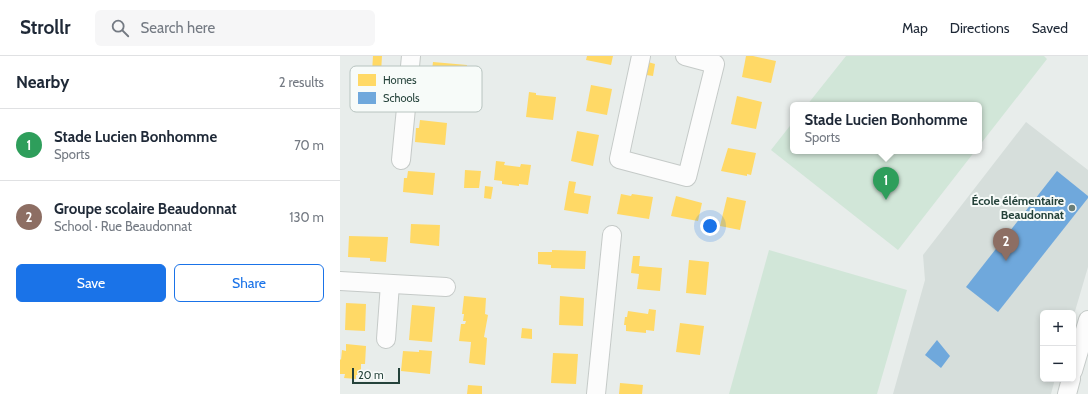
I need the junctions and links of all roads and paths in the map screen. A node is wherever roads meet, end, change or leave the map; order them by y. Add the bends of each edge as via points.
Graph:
1 (411, 56) edge
2 (641, 56) edge
3 (686, 56) edge
4 (410, 66) edge
5 (406, 112) edge
6 (401, 160) dead end
7 (612, 235) dead end
8 (340, 281) edge
9 (390, 284) junction
10 (446, 288) dead end
11 (1088, 320) edge
12 (386, 339) dead end
13 (1076, 361) edge
14 (1070, 382) edge
15 (596, 394) edge
16 (1066, 394) edge

1 - 4 street
2 - 3 street via 619,159 687,177 715,64
5 - 6 street
7 - 15 street
8 - 9 street
9 - 10 street
9 - 12 street
11 - 13 street
14 - 16 street

